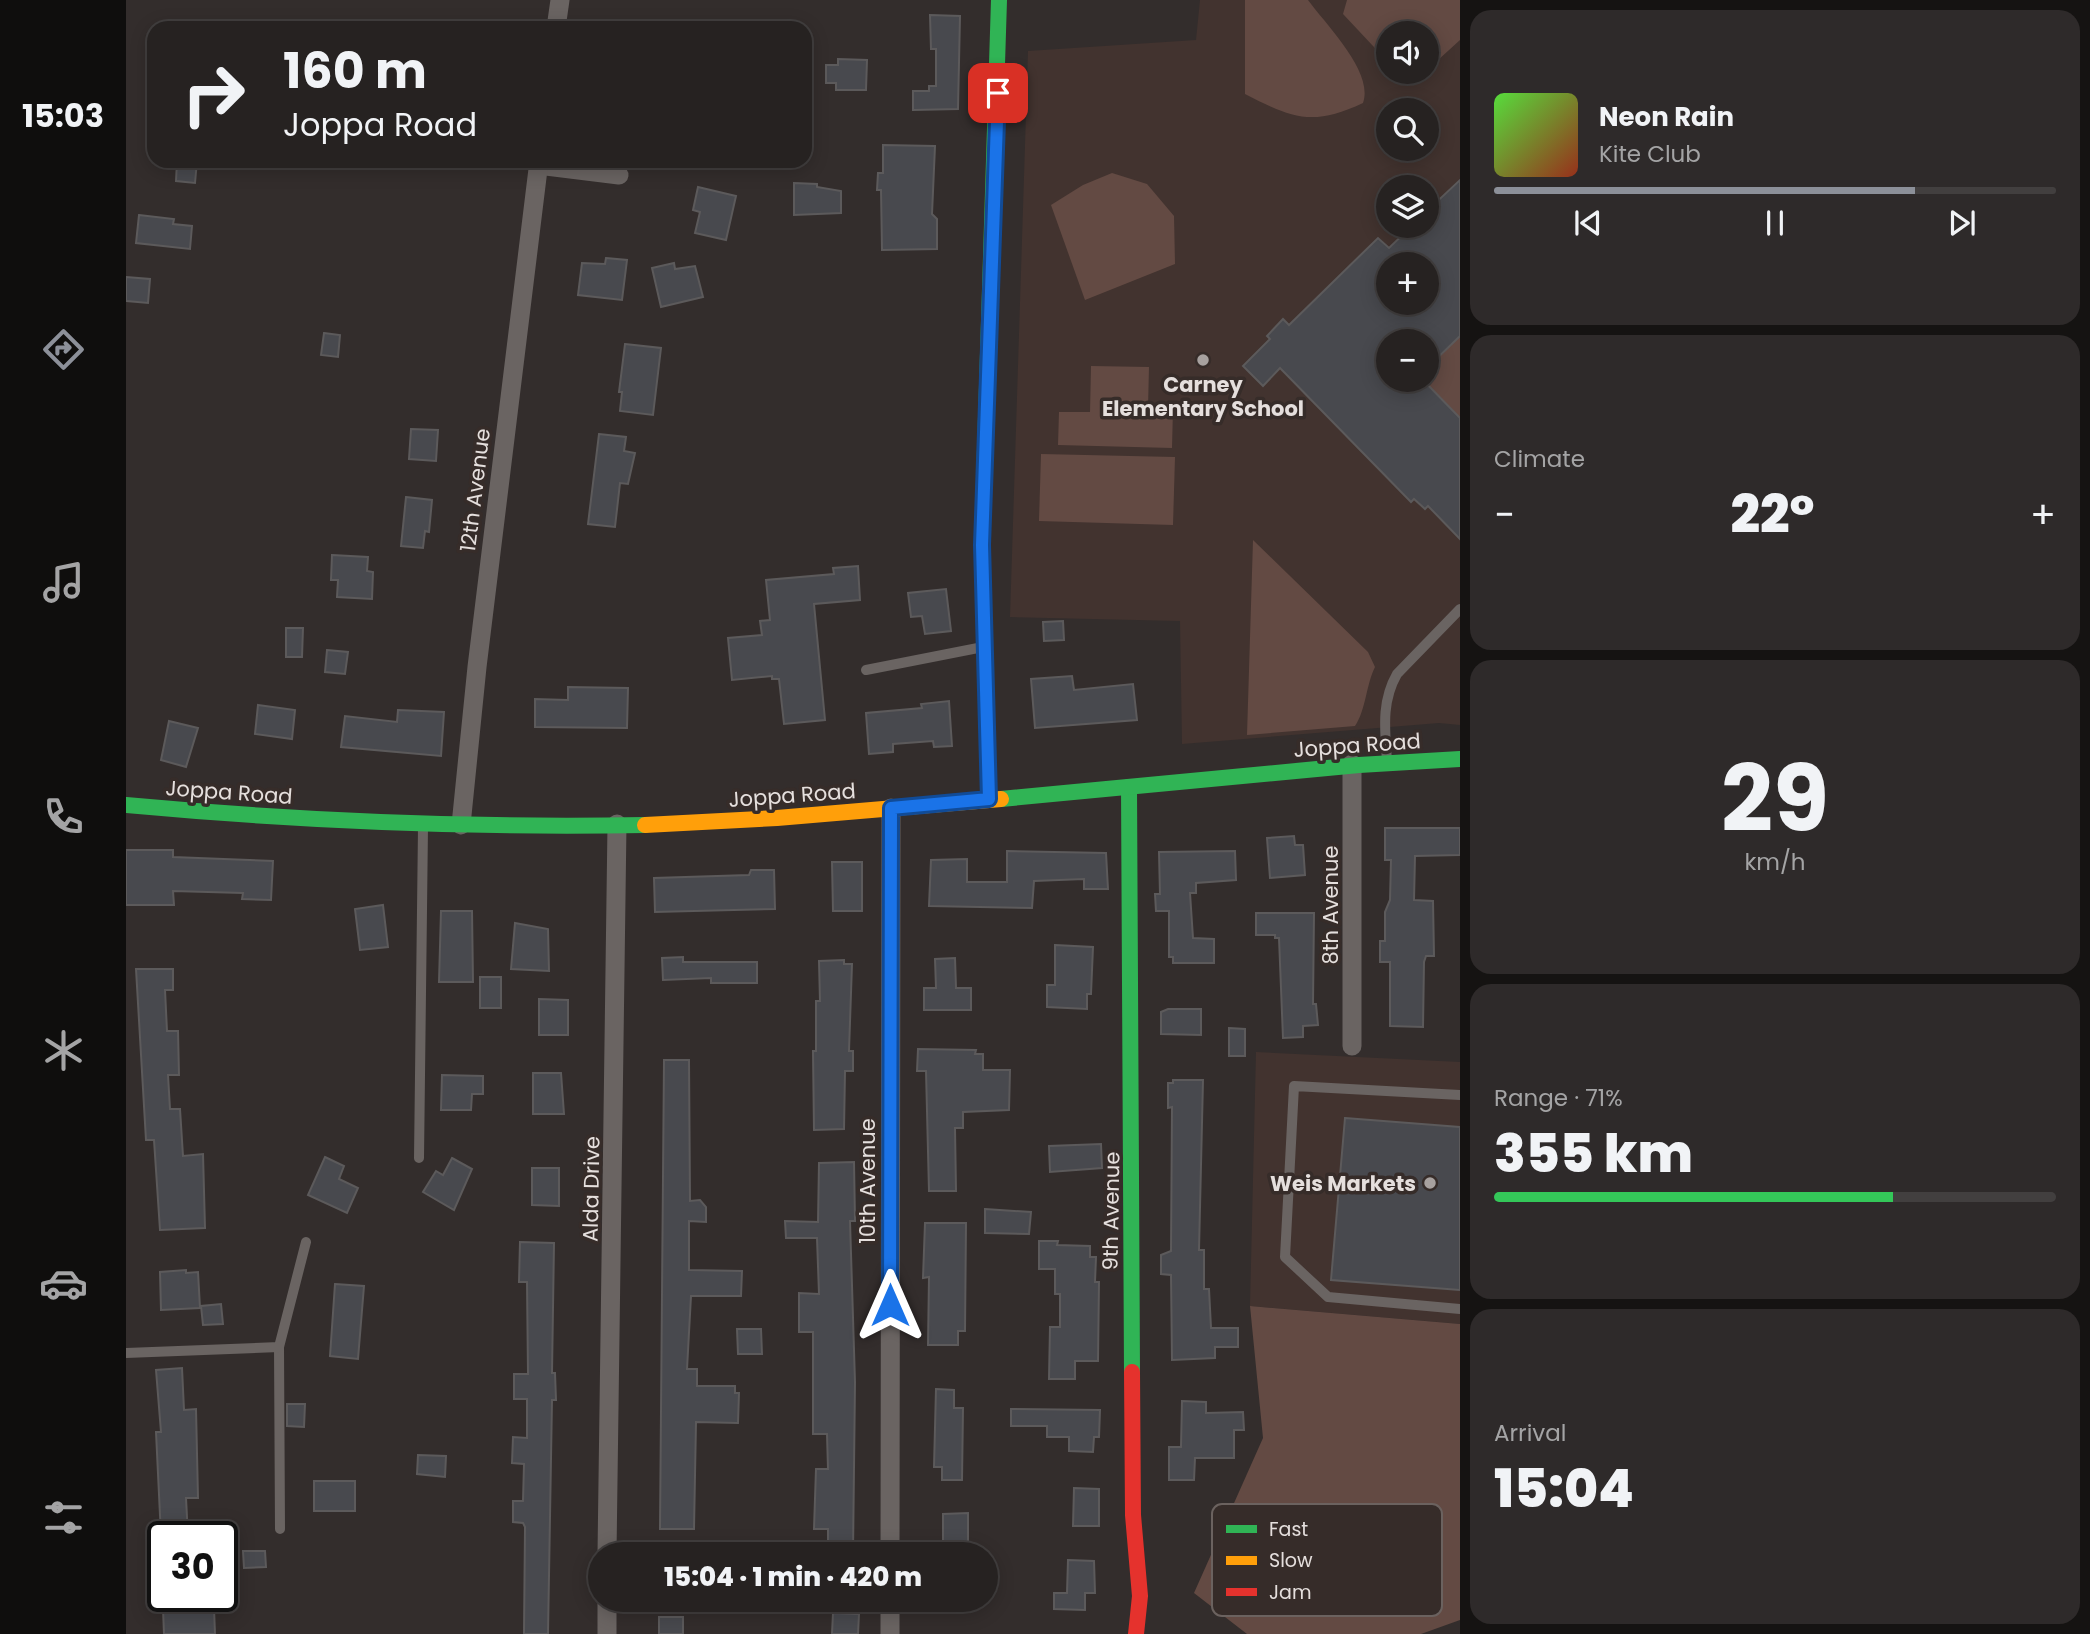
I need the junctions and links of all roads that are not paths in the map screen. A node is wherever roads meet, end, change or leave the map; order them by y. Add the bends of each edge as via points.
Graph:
1 (560, 0) edge
2 (999, 0) edge
3 (557, 21) edge
4 (537, 168) edge
5 (572, 168) edge
6 (619, 175) dead end
7 (1460, 609) edge
8 (984, 647) junction
9 (866, 670) dead end
10 (1460, 759) edge
11 (1387, 761) junction
12 (1352, 764) junction
13 (1129, 787) junction
14 (989, 799) junction
15 (126, 805) edge
16 (891, 808) junction
17 (424, 823) junction
18 (617, 824) junction
19 (461, 825) junction
20 (1352, 1046) dead end
21 (1460, 1095) edge
22 (418, 1157) dead end
23 (306, 1242) dead end
24 (1460, 1309) edge
25 (279, 1347) junction
26 (126, 1353) edge
27 (280, 1530) dead end
28 (607, 1542) edge
29 (890, 1542) edge
30 (607, 1612) edge
31 (890, 1612) edge
32 (607, 1634) edge
33 (890, 1634) edge
34 (1136, 1634) edge

1 - 3 street
2 - 8 street via 982,545
4 - 19 street, 12th Avenue
5 - 6 street
7 - 11 lane via 1391,684 1384,708
8 - 9 lane
8 - 14 street
10 - 11 street, Joppa Road
11 - 12 street, Joppa Road
12 - 13 street, Joppa Road
12 - 20 street, 8th Avenue
13 - 14 street, Joppa Road
13 - 34 street, 9th Avenue via 1133,1515 1140,1595
14 - 16 street, Joppa Road
15 - 17 street, Joppa Road
16 - 18 street, Joppa Road via 716,822
16 - 29 street, 10th Avenue
17 - 19 street, Joppa Road
17 - 22 lane
18 - 19 street, Joppa Road
18 - 28 street, Alda Drive
21 - 24 lane via 1294,1086 1285,1257 1328,1297
23 - 25 lane
25 - 26 lane
25 - 27 lane
30 - 32 street
31 - 33 street

